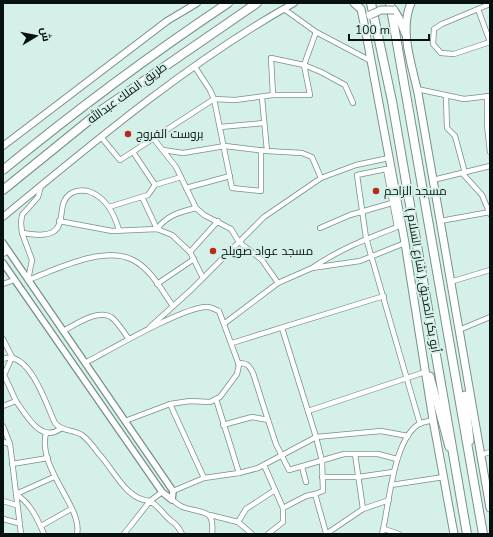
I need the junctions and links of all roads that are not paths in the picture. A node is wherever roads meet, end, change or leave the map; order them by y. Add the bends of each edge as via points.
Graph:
1 (182, 3) edge
2 (197, 3) edge
3 (228, 3) edge
4 (257, 3) edge
5 (289, 3) edge
6 (294, 3) edge
7 (354, 3) edge
8 (371, 3) edge
9 (411, 3) edge
10 (490, 4) edge
11 (392, 7) edge
12 (284, 9) junction
13 (478, 9) junction
14 (167, 21) junction
15 (365, 28) junction
16 (316, 32) junction
17 (406, 37) junction
18 (490, 42) edge
19 (370, 61) junction
20 (304, 65) junction
21 (195, 67) junction
22 (417, 89) junction
23 (273, 95) junction
24 (488, 96) edge
25 (446, 97) junction
26 (262, 98) junction
27 (214, 99) junction
28 (353, 103) dead end
29 (264, 123) junction
30 (220, 127) junction
31 (101, 137) junction
32 (153, 138) junction
33 (3, 146) edge
34 (225, 146) junction
35 (164, 150) junction
36 (261, 150) junction
37 (267, 151) junction
38 (133, 152) junction
39 (490, 152) edge
40 (389, 158) junction
41 (490, 166) edge
42 (3, 170) edge
43 (464, 173) junction
44 (230, 176) junction
45 (181, 177) junction
46 (321, 178) junction
47 (433, 180) junction
48 (155, 185) junction
49 (41, 186) junction
50 (186, 188) junction
51 (3, 190) edge
52 (142, 197) junction
53 (392, 203) junction
54 (109, 207) junction
55 (196, 208) junction
56 (490, 212) edge
57 (362, 213) junction
58 (3, 217) edge
59 (59, 221) junction
60 (218, 221) junction
61 (440, 221) junction
62 (320, 228) dead end
63 (157, 229) junction
64 (119, 230) junction
65 (22, 233) junction
66 (366, 238) junction
67 (239, 242) junction
68 (3, 243) edge
69 (405, 243) junction
70 (190, 252) junction
71 (6, 253) edge
72 (372, 256) junction
73 (194, 259) junction
74 (3, 263) edge
75 (312, 268) junction
76 (490, 270) edge
77 (203, 278) junction
78 (14, 280) junction
79 (28, 280) junction
80 (278, 282) junction
81 (450, 282) junction
82 (3, 284) edge
83 (157, 284) junction
84 (384, 296) junction
85 (173, 306) junction
86 (490, 316) edge
87 (224, 323) junction
88 (282, 328) junction
89 (147, 329) junction
90 (63, 331) junction
91 (459, 333) junction
92 (3, 339) edge
93 (129, 339) junction
94 (420, 339) junction
95 (232, 343) junction
96 (12, 357) junction
97 (3, 359) edge
98 (85, 363) junction
99 (238, 363) junction
100 (425, 372) junction
101 (407, 379) junction
102 (216, 399) junction
103 (16, 401) junction
104 (170, 404) junction
105 (3, 406) edge
106 (308, 411) junction
107 (268, 420) junction
108 (433, 420) junction
109 (125, 421) junction
110 (420, 424) junction
111 (223, 425) junction
112 (3, 426) edge
113 (60, 429) junction
114 (46, 433) junction
115 (408, 436) junction
116 (316, 437) junction
117 (3, 442) edge
118 (10, 444) junction
119 (490, 452) edge
120 (355, 454) junction
121 (283, 455) junction
122 (480, 455) junction
123 (48, 458) junction
124 (397, 459) junction
125 (322, 461) junction
126 (12, 464) junction
127 (264, 465) junction
128 (302, 467) junction
129 (393, 472) junction
130 (239, 473) junction
131 (473, 473) junction
132 (54, 477) junction
133 (322, 477) junction
134 (358, 477) junction
135 (444, 477) junction
136 (457, 477) junction
137 (204, 478) junction
138 (306, 482) dead end
139 (391, 485) junction
140 (275, 490) junction
141 (173, 491) junction
142 (162, 492) junction
143 (16, 494) junction
144 (315, 494) junction
145 (172, 500) junction
146 (389, 500) junction
147 (3, 501) edge
148 (150, 501) junction
149 (16, 505) junction
150 (283, 508) junction
151 (490, 508) edge
152 (71, 509) junction
153 (363, 509) junction
154 (210, 515) junction
155 (3, 519) edge
156 (238, 522) junction
157 (18, 524) junction
158 (41, 526) junction
159 (383, 532) edge
160 (272, 533) edge
161 (21, 534) edge
162 (44, 534) edge
163 (77, 534) edge
164 (124, 534) edge
165 (182, 534) edge
166 (212, 534) edge
167 (252, 534) edge
168 (326, 534) edge
169 (399, 534) edge
170 (454, 534) edge
171 (465, 534) edge
172 (485, 534) edge

1 - 14 main road via 181,10
2 - 14 main road
3 - 42 highway, طريق الملك عبدالله via 169,42 73,113
4 - 51 highway, طريق الملك عبدالله via 103,109
5 - 12 main road
6 - 12 main road
7 - 15 main road via 361,9
8 - 136 highway, ( شارع السلام ) أبو بكر الصديق via 393,109
9 - 17 main road via 407,12
10 - 13 street
11 - 15 main road, bridge via 370,15
11 - 17 main road
11 - 131 highway, ( شارع السلام ) أبو بكر الصديق
12 - 16 street
12 - 21 main road via 220,48
13 - 18 street
13 - 18 street via 434,29 433,44 441,53 454,54
14 - 33 main road
15 - 19 main road
16 - 19 street
16 - 20 street
17 - 22 main road
19 - 40 main road
20 - 23 street via 310,95
20 - 23 street via 271,58
20 - 28 street via 345,85
21 - 27 street
21 - 31 main road
22 - 25 street
22 - 47 main road
23 - 26 street
24 - 25 street via 464,99
24 - 39 street via 487,125
25 - 43 street via 447,128 455,136
26 - 27 street
26 - 29 street
27 - 30 street
27 - 32 street
29 - 30 street
29 - 37 street
30 - 34 street
31 - 38 street via 120,160
31 - 49 main road
32 - 35 street
32 - 38 street
34 - 35 street via 183,153
34 - 36 street
34 - 44 street
35 - 45 street
36 - 37 street
36 - 44 street via 261,191 232,188
37 - 46 street via 302,153 312,157
38 - 48 street
40 - 46 street via 356,165
40 - 69 main road
41 - 43 street
43 - 47 street
43 - 56 street via 482,195
44 - 50 street
45 - 48 street
45 - 50 street
46 - 67 street via 264,217
47 - 61 main road
48 - 52 street via 148,195
49 - 58 main road
49 - 65 street via 38,197 22,215
50 - 55 street
52 - 54 street
52 - 63 street
53 - 57 street
53 - 57 street via 386,169 357,175
53 - 66 street via 397,227
54 - 59 street via 98,194 81,189 70,193 63,202
54 - 64 street
55 - 60 street
55 - 63 street via 176,213 164,220
56 - 61 street
57 - 62 street
57 - 66 street
59 - 64 street
59 - 65 street via 58,227 52,232 38,235
60 - 67 street via 231,229
60 - 70 street
61 - 81 main road
63 - 64 street
63 - 70 street via 172,235
65 - 79 street via 32,260
66 - 72 street
66 - 75 street
67 - 77 street
67 - 80 street via 262,260
68 - 71 street
69 - 72 street
69 - 94 main road
70 - 73 street
71 - 79 street
72 - 75 street via 360,261
72 - 84 street
73 - 77 street
73 - 83 street
74 - 78 street
75 - 80 street
76 - 81 street
77 - 85 street
78 - 82 street
78 - 142 street
79 - 83 street via 93,257 117,255 134,260 147,270
79 - 90 street
80 - 87 street
81 - 91 main road
83 - 85 street
84 - 88 street
84 - 101 street
85 - 89 street
86 - 91 street
87 - 89 street via 219,311 208,307 194,308
87 - 95 street
88 - 95 street
88 - 106 street
89 - 93 street
90 - 93 street via 94,316 104,316 110,317
90 - 98 street
91 - 122 main road
91 - 131 main road
92 - 96 street
93 - 98 street
94 - 100 main road
94 - 136 main road
95 - 99 street
96 - 97 street
96 - 103 street via 4,375
96 - 113 street via 32,374 54,423
98 - 109 street
99 - 102 street via 236,374
99 - 107 street via 245,363 253,373
100 - 101 street
100 - 108 main road
101 - 106 street
101 - 110 street
102 - 104 street via 210,402
102 - 111 street
103 - 105 street
103 - 114 street via 30,421
104 - 109 street
104 - 137 street
106 - 116 street
107 - 111 street via 252,417
107 - 121 street via 276,444
108 - 110 street
108 - 135 main road
109 - 141 street
110 - 115 street
111 - 130 street
112 - 118 street
113 - 114 street via 54,433
113 - 148 street via 82,435 125,487 139,499
114 - 123 street via 44,441
115 - 116 street via 381,431
115 - 124 street
116 - 121 street
116 - 125 street
117 - 118 street
118 - 126 street
119 - 122 street
120 - 124 street via 378,454
120 - 125 street via 344,454
120 - 134 street
121 - 127 street
121 - 128 street via 290,470
122 - 151 main road
123 - 126 street
123 - 132 street
124 - 129 street
125 - 128 street
125 - 133 street
126 - 143 street
127 - 130 street
127 - 140 street
128 - 138 street
129 - 134 street
129 - 139 street
130 - 137 street
131 - 172 highway, ( شارع السلام ) أبو بكر الصديق
132 - 143 street
132 - 152 street
133 - 134 street
133 - 144 street via 324,491
134 - 153 street
135 - 139 street
135 - 170 main road
136 - 171 highway, ( شارع السلام ) أبو بكر الصديق
137 - 141 street
139 - 146 street
140 - 150 street
140 - 156 street via 246,509
141 - 145 street
142 - 145 street
142 - 148 street
143 - 149 street
143 - 158 street via 25,500
144 - 150 street
144 - 168 street
145 - 154 street via 182,507
146 - 153 street
146 - 159 street
147 - 149 street
148 - 164 street
148 - 165 street via 177,523
149 - 157 street
150 - 160 street via 283,522
152 - 158 street
152 - 163 street via 78,523
153 - 168 street
154 - 156 street
154 - 166 street
155 - 157 street
156 - 167 street
157 - 161 street
158 - 162 street
159 - 169 street

